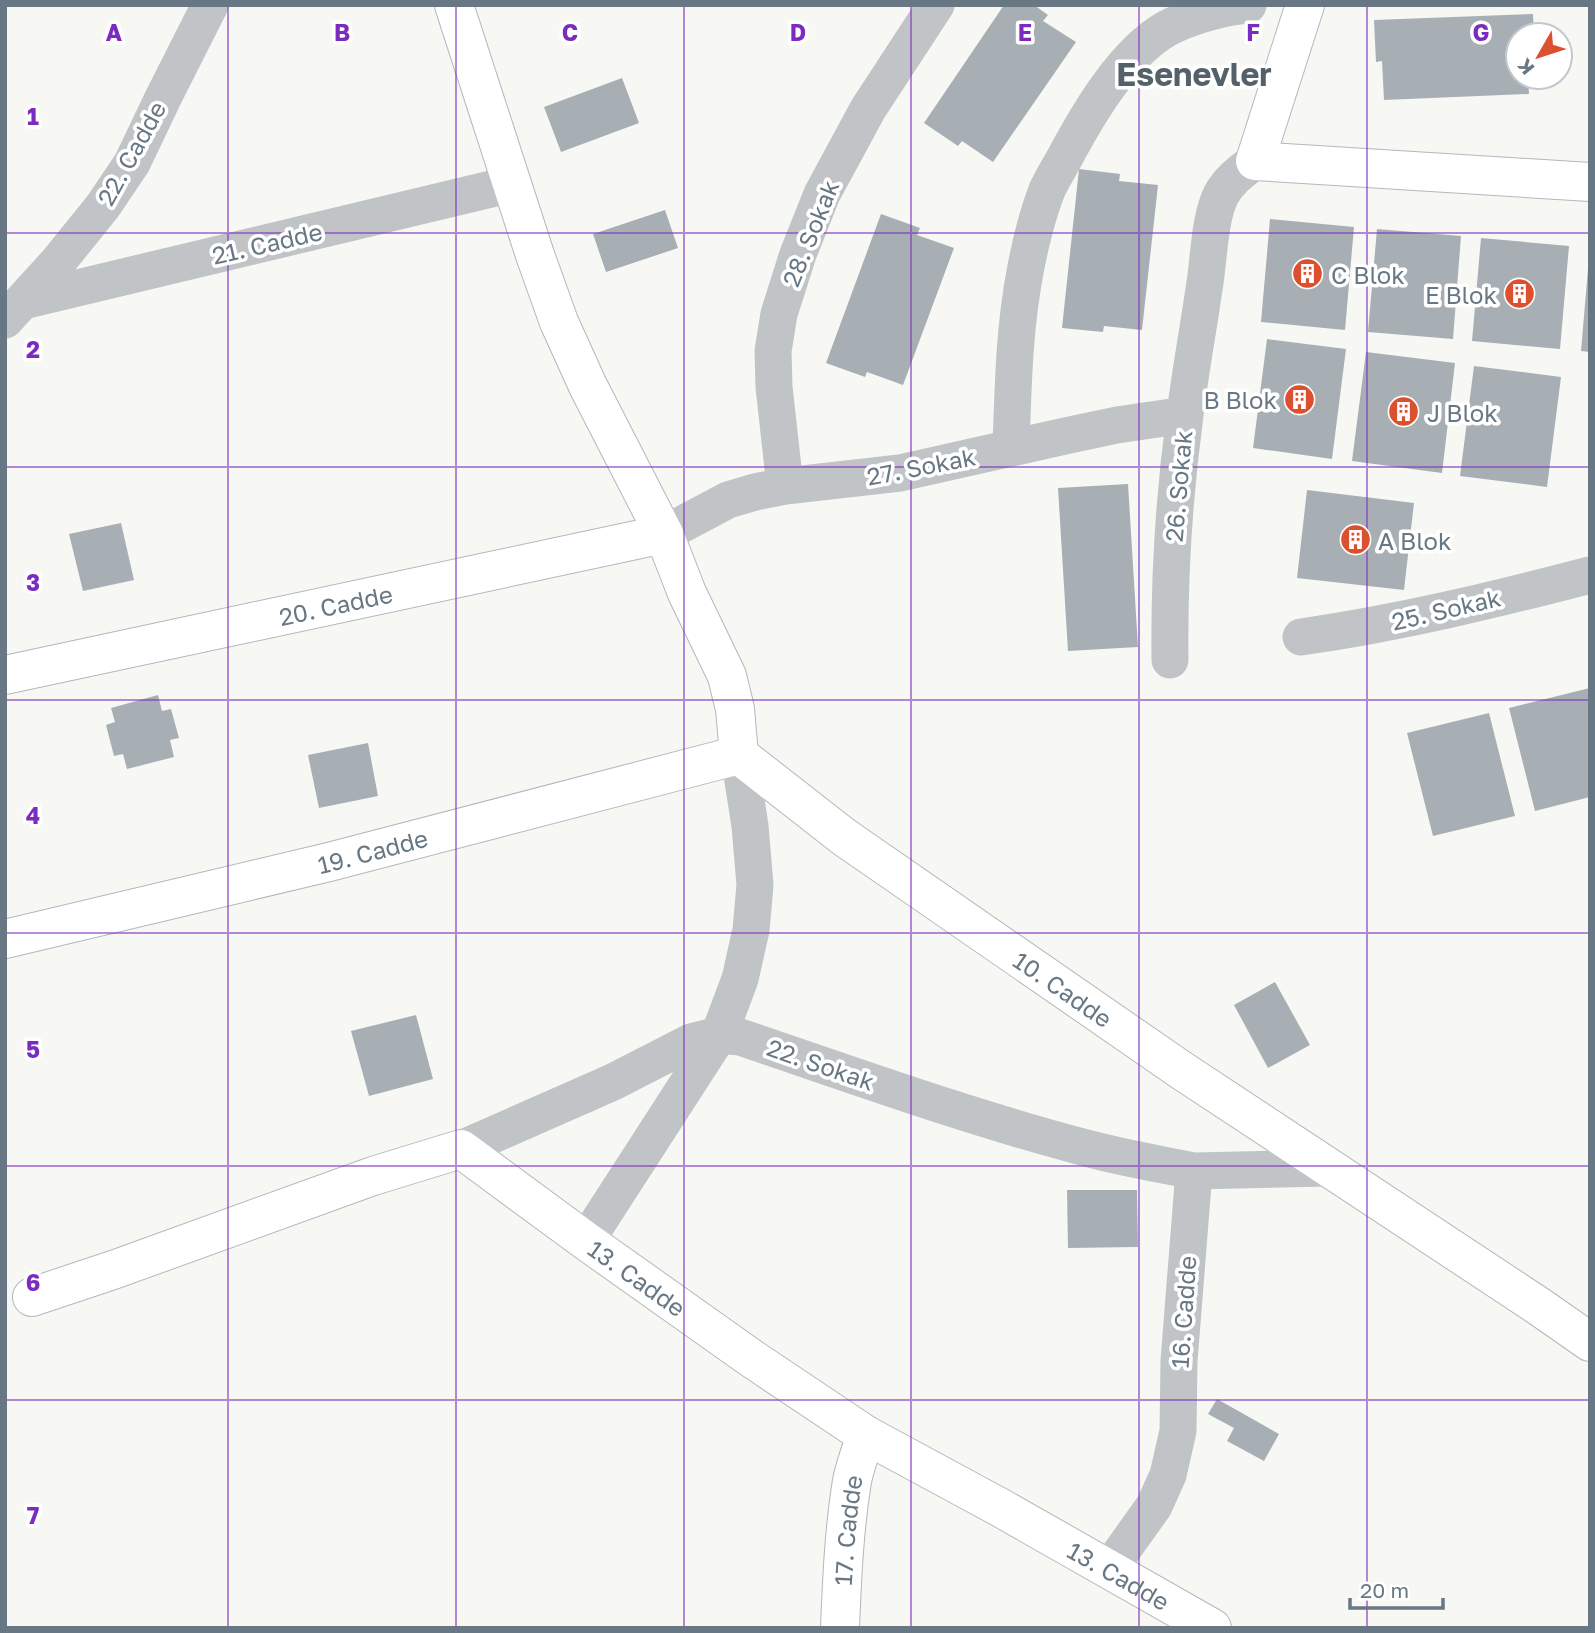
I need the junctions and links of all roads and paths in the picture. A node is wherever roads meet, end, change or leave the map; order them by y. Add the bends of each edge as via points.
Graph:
1 (210, 5) edge
2 (453, 5) edge
3 (936, 5) edge
4 (1248, 5) edge
5 (1304, 5) edge
6 (1255, 161) junction
7 (1590, 182) edge
8 (512, 184) junction
9 (14, 311) edge
10 (1185, 415) junction
11 (1011, 448) junction
12 (785, 486) junction
13 (664, 534) junction
14 (1590, 575) edge
15 (1301, 637) dead end
16 (1170, 660) dead end
17 (5, 675) edge
18 (739, 755) junction
19 (5, 939) edge
20 (719, 1035) junction
21 (461, 1149) junction
22 (1329, 1168) junction
23 (1194, 1171) junction
24 (586, 1241) junction
25 (32, 1297) dead end
26 (1590, 1342) edge
27 (866, 1434) junction
28 (1109, 1569) junction
29 (840, 1628) edge
30 (1212, 1628) edge

1 - 9 street, 22. Cadde via 132,163 103,206
2 - 8 street
3 - 12 street, 28. Sokak via 868,108 822,194 779,314 773,351
4 - 11 street via 1166,29 1138,51 1107,87 1074,139 1048,190 1025,271 1016,330
5 - 6 street
6 - 7 street
6 - 10 street, 26. Sokak via 1232,179 1213,219
8 - 9 street, 21. Cadde
8 - 13 street via 559,322
10 - 11 street, 27. Sokak
10 - 16 street, 26. Sokak via 1172,542
11 - 12 street, 27. Sokak via 900,473
12 - 13 street, 27. Sokak via 728,500
13 - 17 street, 20. Cadde
13 - 18 street via 727,676
14 - 15 street, 25. Sokak via 1410,619
18 - 19 street, 19. Cadde via 329,862
18 - 20 street via 755,885 740,979
18 - 22 street, 10. Cadde via 844,837
20 - 21 street, 22. Sokak via 691,1042 614,1082
20 - 23 street, 22. Sokak via 740,1037 1047,1138
20 - 24 street
21 - 24 street, 13. Cadde
21 - 25 street
22 - 23 street
22 - 26 street, 10. Cadde
23 - 28 street, 16. Cadde via 1178,1361 1178,1431 1168,1475 1154,1506
24 - 27 street, 13. Cadde
27 - 28 street, 13. Cadde
27 - 29 street, 17. Cadde via 848,1514
28 - 30 street, 13. Cadde

